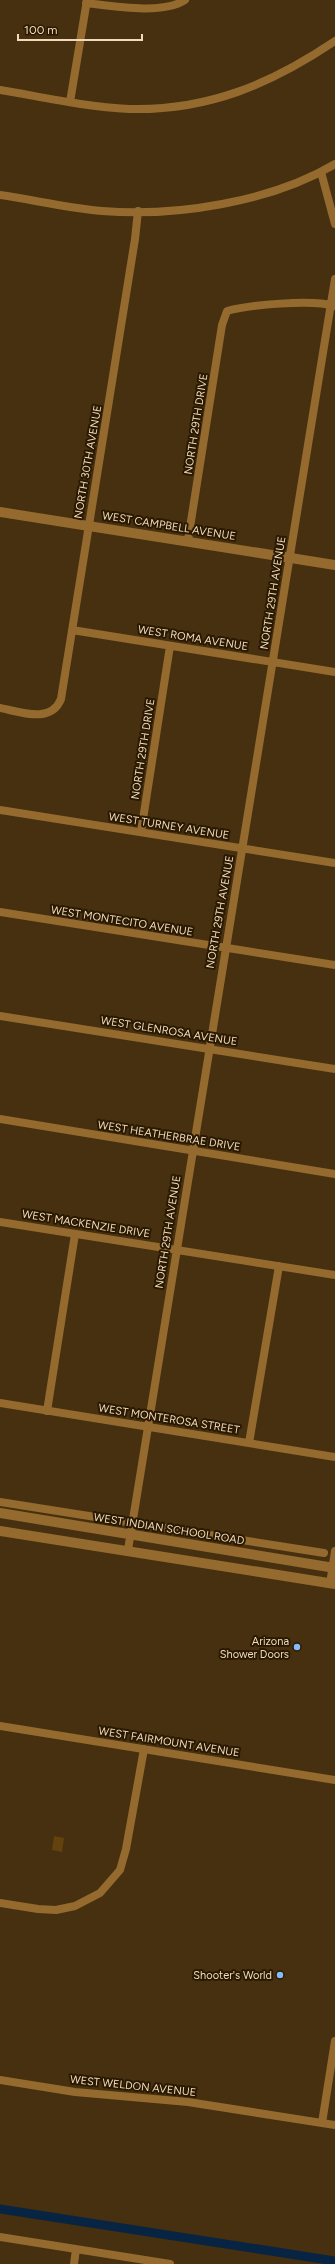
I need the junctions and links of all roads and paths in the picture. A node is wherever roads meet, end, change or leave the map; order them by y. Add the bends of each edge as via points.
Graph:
1 (185, 0) edge
2 (86, 1) edge
3 (335, 41) edge
4 (0, 90) edge
5 (70, 102) junction
6 (335, 164) edge
7 (321, 172) junction
8 (0, 195) edge
9 (138, 211) junction
10 (335, 224) edge
11 (335, 278) edge
12 (333, 306) edge
13 (0, 512) edge
14 (88, 525) junction
15 (188, 540) junction
16 (289, 558) junction
17 (335, 565) edge
18 (72, 630) junction
19 (170, 646) junction
20 (272, 662) junction
21 (335, 672) edge
22 (0, 708) edge
23 (0, 810) edge
24 (141, 832) junction
25 (242, 848) junction
26 (335, 863) edge
27 (0, 912) edge
28 (225, 948) junction
29 (335, 966) edge
30 (0, 1016) edge
31 (209, 1048) junction
32 (335, 1069) edge
33 (0, 1119) edge
34 (192, 1151) junction
35 (335, 1174) edge
36 (0, 1222) edge
37 (75, 1234) junction
38 (176, 1250) junction
39 (279, 1266) junction
40 (335, 1275) edge
41 (0, 1403) edge
42 (47, 1411) junction
43 (148, 1426) junction
44 (249, 1443) junction
45 (335, 1457) edge
46 (0, 1502) edge
47 (0, 1513) edge
48 (132, 1523) junction
49 (0, 1531) edge
50 (130, 1535) junction
51 (128, 1550) junction
52 (335, 1551) edge
53 (324, 1553) dead end
54 (334, 1567) edge
55 (332, 1584) edge
56 (0, 1726) edge
57 (144, 1749) junction
58 (335, 1780) edge
59 (0, 1903) edge
60 (335, 2041) edge
61 (0, 2080) edge
62 (322, 2123) junction
63 (335, 2125) edge
64 (0, 2236) edge
65 (76, 2249) junction
66 (74, 2264) edge
67 (170, 2264) edge

1 - 2 street via 166,6 149,7 123,7
2 - 5 street
3 - 5 street via 279,76 249,89 206,101 161,108 129,109
4 - 5 street
6 - 7 street
7 - 9 street via 284,188 243,200 187,209
7 - 10 street
8 - 9 street via 79,208
9 - 14 street, NORTH 30TH AVENUE
11 - 12 street, NORTH 29TH AVENUE
12 - 15 street, NORTH 29TH DRIVE via 312,302 237,308 227,312 222,325
12 - 16 street, NORTH 29TH AVENUE
13 - 14 main road, WEST CAMPBELL AVENUE
14 - 15 main road, WEST CAMPBELL AVENUE
14 - 18 street, NORTH 30TH AVENUE
15 - 16 main road, WEST CAMPBELL AVENUE
16 - 17 main road, WEST CAMPBELL AVENUE
16 - 20 street, NORTH 29TH AVENUE
18 - 19 street, WEST ROMA AVENUE
18 - 22 street, NORTH 30TH AVENUE via 58,705 50,713 40,714
19 - 20 street, WEST ROMA AVENUE
19 - 24 street, NORTH 29TH DRIVE
20 - 21 street, WEST ROMA AVENUE
20 - 25 street, NORTH 29TH AVENUE
23 - 24 street, WEST TURNEY AVENUE
24 - 25 street, WEST TURNEY AVENUE
25 - 26 street, WEST TURNEY AVENUE
25 - 28 street, NORTH 29TH AVENUE
27 - 28 street, WEST MONTECITO AVENUE
28 - 29 street, WEST MONTECITO AVENUE
28 - 31 street, NORTH 29TH AVENUE
30 - 31 street, WEST GLENROSA AVENUE
31 - 32 street, WEST GLENROSA AVENUE
31 - 34 street, NORTH 29TH AVENUE
33 - 34 street, WEST HEATHERBRAE DRIVE
34 - 35 street, WEST HEATHERBRAE DRIVE
34 - 38 street, NORTH 29TH AVENUE
36 - 37 street, WEST MACKENZIE DRIVE
37 - 38 street, WEST MACKENZIE DRIVE
37 - 42 street
38 - 39 street, WEST MACKENZIE DRIVE
38 - 43 street, NORTH 29TH AVENUE
39 - 40 street, WEST MACKENZIE DRIVE
39 - 44 street
41 - 42 street, WEST MONTEROSA STREET
42 - 43 street, WEST MONTEROSA STREET
43 - 44 street, WEST MONTEROSA STREET
43 - 48 street, NORTH 29TH AVENUE
44 - 45 street, WEST MONTEROSA STREET
46 - 48 street, WEST INDIAN SCHOOL ROAD
47 - 50 main road, WEST INDIAN SCHOOL ROAD
48 - 50 street, NORTH 29TH AVENUE
48 - 53 street, WEST INDIAN SCHOOL ROAD
49 - 51 main road
50 - 51 street, NORTH 29TH AVENUE
50 - 54 main road, WEST INDIAN SCHOOL ROAD
51 - 55 main road
52 - 54 street
54 - 55 street
56 - 57 street, WEST FAIRMOUNT AVENUE
57 - 58 street, WEST FAIRMOUNT AVENUE
57 - 59 street via 120,1870 100,1893 75,1906 56,1910
60 - 62 street
61 - 62 street, WEST WELDON AVENUE via 75,2092 188,2102
62 - 63 street, WEST WELDON AVENUE
64 - 65 street
65 - 66 street
65 - 67 street

